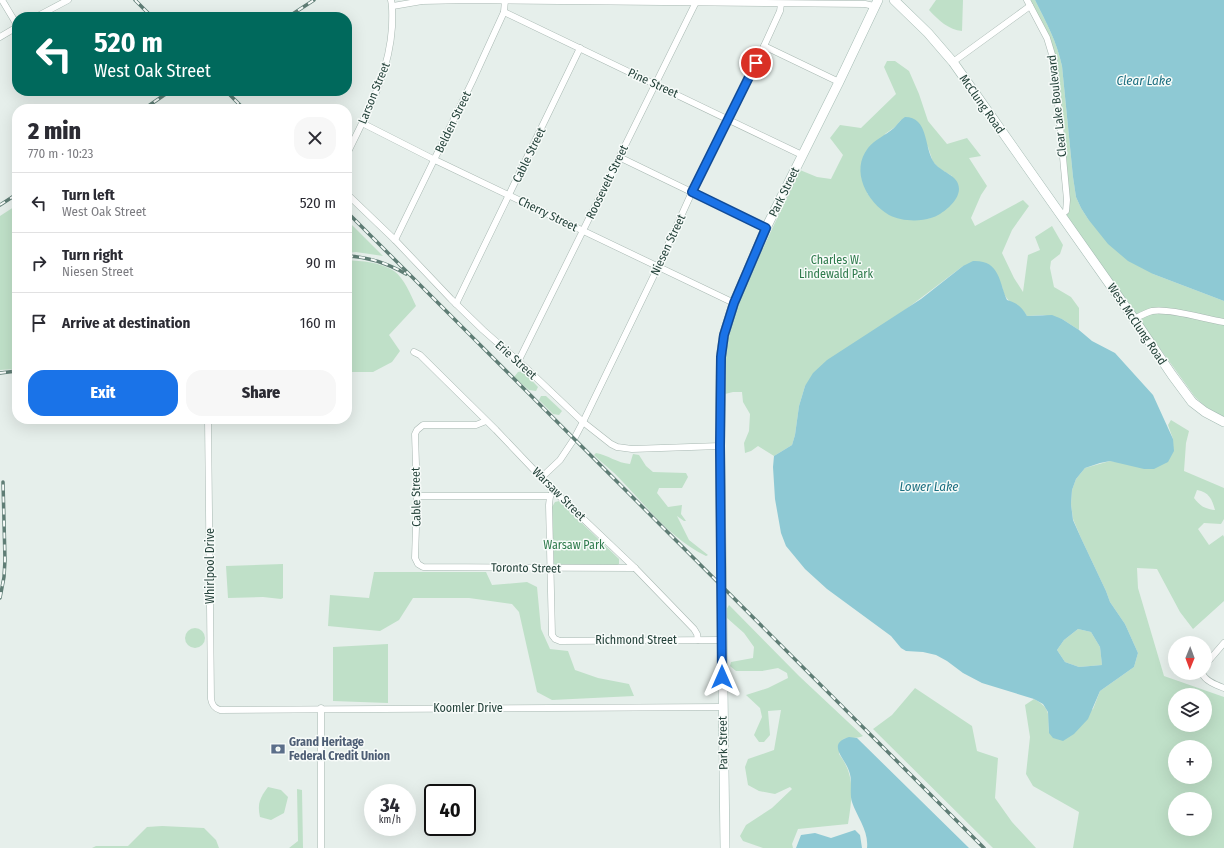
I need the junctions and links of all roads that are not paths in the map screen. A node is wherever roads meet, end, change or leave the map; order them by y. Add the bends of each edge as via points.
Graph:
1 (2, 0) edge
2 (68, 0) edge
3 (470, 0) edge
4 (505, 0) edge
5 (551, 0) edge
6 (894, 0) edge
7 (696, 2) junction
8 (773, 2) edge
9 (392, 3) edge
10 (876, 3) edge
11 (1029, 3) edge
12 (781, 4) junction
13 (45, 12) edge
14 (504, 12) junction
15 (12, 17) edge
16 (12, 29) edge
17 (0, 37) edge
18 (764, 46) junction
19 (580, 48) junction
20 (953, 62) junction
21 (839, 82) junction
22 (655, 84) junction
23 (728, 119) junction
24 (362, 123) junction
25 (352, 144) edge
26 (802, 155) junction
27 (619, 157) junction
28 (435, 160) junction
29 (692, 192) junction
30 (510, 195) junction
31 (352, 199) edge
32 (1061, 215) junction
33 (766, 228) junction
34 (583, 231) junction
35 (395, 240) junction
36 (658, 267) junction
37 (734, 303) junction
38 (456, 304) junction
39 (1134, 319) junction
40 (1224, 322) edge
41 (414, 352) dead end
42 (518, 362) junction
43 (486, 420) junction
44 (583, 422) junction
45 (1224, 422) edge
46 (208, 424) edge
47 (720, 446) junction
48 (542, 478) junction
49 (552, 493) junction
50 (417, 496) junction
51 (418, 564) joint
52 (551, 568) junction
53 (635, 568) junction
54 (698, 640) junction
55 (722, 640) junction
56 (1224, 643) edge
57 (1212, 656) edge
58 (1207, 680) edge
59 (1224, 688) edge
60 (214, 707) joint
61 (722, 707) junction
62 (321, 708) junction
63 (321, 848) edge
64 (725, 848) edge

1 - 15 street
2 - 13 street
3 - 4 street
3 - 9 street
4 - 5 street
4 - 14 street, Belden Street
5 - 7 street
6 - 20 street, McClung Road
7 - 8 street
7 - 22 street, Roosevelt Street
8 - 12 street
9 - 24 street, Larson Street via 391,45 386,69
10 - 12 street
10 - 21 street, Park Street
11 - 20 street
11 - 32 street, Clear Lake Boulevard via 1050,46 1056,70 1066,200 1066,211
12 - 18 street, Niesen Street
14 - 19 street, Pine Street
14 - 28 street, Belden Street
16 - 17 street
18 - 21 street
18 - 23 street, Niesen Street
19 - 22 street, Pine Street
19 - 30 street, Cable Street
20 - 32 street, McClung Road
21 - 26 street, Park Street
22 - 23 street, Pine Street
22 - 27 street, Roosevelt Street
23 - 26 street, Pine Street
23 - 29 street, Niesen Street
24 - 25 street, Larson Street
24 - 28 street, Cherry Street
26 - 33 street, Park Street
27 - 29 street
27 - 34 street, Roosevelt Street
28 - 30 street, Cherry Street
28 - 35 street, Belden Street
29 - 33 street
29 - 36 street, Niesen Street
30 - 34 street, Cherry Street
30 - 38 street, Cable Street
31 - 35 street, Erie Street
32 - 39 street, West McClung Road
33 - 37 street, Park Street
34 - 36 street, Cherry Street
34 - 42 street, Roosevelt Street
35 - 38 street, Erie Street
36 - 37 street, Cherry Street
36 - 44 street, Niesen Street
37 - 47 street, Park Street via 724,335 721,357
38 - 42 street, Erie Street
39 - 40 street via 1142,314 1163,310
39 - 45 street, West McClung Road via 1192,402
41 - 43 street, Warsaw Street
42 - 44 street, Erie Street
43 - 48 street, Warsaw Street
43 - 50 street, Cable Street via 476,424 423,425 416,430
44 - 47 street, Erie Street via 618,447 632,449
44 - 48 street, Niesen Street via 560,460
46 - 60 street, Whirlpool Drive via 211,700
47 - 55 street, Park Street
48 - 49 street, Warsaw Street
49 - 50 street
49 - 52 street via 549,505
49 - 53 street, Warsaw Street
50 - 51 street, Cable Street
51 - 52 street, Toronto Street via 423,567
52 - 53 street, Toronto Street
52 - 54 street, Richmond Street via 552,635 555,639
53 - 54 street, Warsaw Street via 694,629
54 - 55 street, Richmond Street
55 - 61 street, Park Street
56 - 57 street
58 - 59 street
60 - 62 street, Koomler Drive via 220,710
61 - 62 street, Koomler Drive
61 - 64 street, Park Street
62 - 63 street

